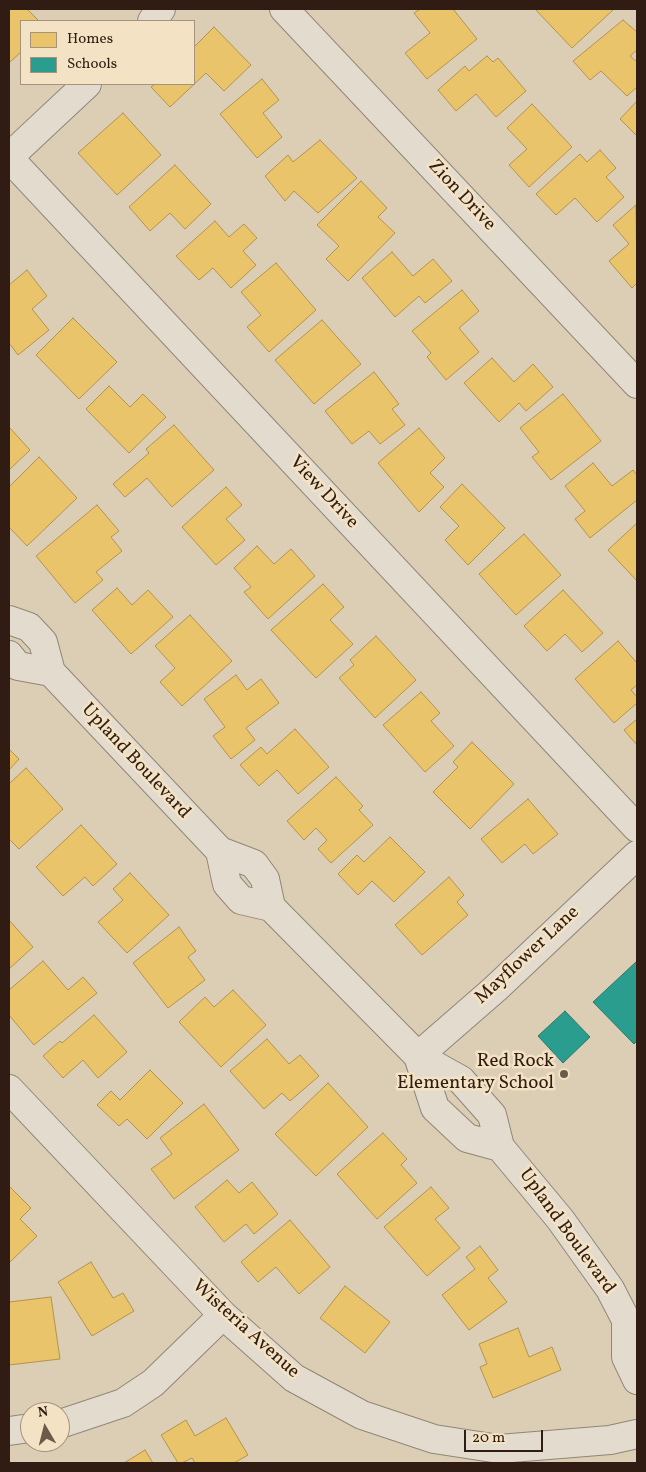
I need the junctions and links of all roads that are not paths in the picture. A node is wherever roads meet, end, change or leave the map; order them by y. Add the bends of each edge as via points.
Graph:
1 (161, 9) edge
2 (284, 9) edge
3 (153, 20) edge
4 (86, 85) edge
5 (9, 158) edge
6 (637, 384) edge
7 (9, 620) edge
8 (9, 655) edge
9 (51, 672) junction
10 (637, 828) edge
11 (637, 855) edge
12 (418, 1056) junction
13 (9, 1089) edge
14 (500, 1148) junction
15 (223, 1315) junction
16 (632, 1324) edge
17 (637, 1380) edge
18 (70, 1422) edge
19 (637, 1434) edge

1 - 3 street
2 - 6 street, Zion Drive
4 - 5 street
5 - 10 street, View Drive
7 - 9 street, Upland Boulevard via 30,627 43,642
8 - 9 street via 18,666
9 - 12 street, Upland Boulevard via 220,851 227,884 242,900 271,907
11 - 12 street, Mayflower Lane via 495,989
12 - 14 street, Upland Boulevard via 464,1082 492,1115
12 - 14 street, Upland Boulevard via 435,1108 467,1138
13 - 15 street, Wisteria Avenue
14 - 16 street, Upland Boulevard via 560,1219
15 - 18 street via 153,1383 123,1403
15 - 19 street, Wisteria Avenue via 294,1378 362,1415 434,1439 499,1449 610,1440
16 - 17 street, Upland Boulevard via 626,1357

